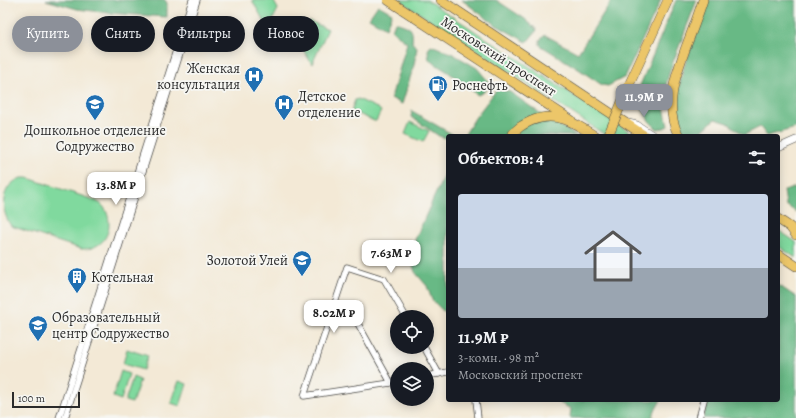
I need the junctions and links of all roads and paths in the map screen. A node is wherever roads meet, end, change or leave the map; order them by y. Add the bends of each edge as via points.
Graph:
1 (192, 0) edge
2 (197, 0) edge
3 (388, 0) edge
4 (441, 0) edge
5 (668, 0) edge
6 (703, 0) edge
7 (625, 122) junction
8 (575, 123) junction
9 (513, 134) edge
10 (592, 134) edge
11 (609, 134) edge
12 (642, 134) edge
13 (651, 134) edge
14 (678, 134) edge
15 (796, 140) edge
16 (780, 147) edge
17 (780, 220) edge
18 (780, 224) edge
19 (796, 235) edge
20 (780, 255) edge
21 (796, 266) edge
22 (402, 310) edge
23 (331, 315) junction
24 (428, 354) edge
25 (446, 372) edge
26 (439, 374) junction
27 (434, 375) edge
28 (390, 376) edge
29 (390, 383) edge
30 (476, 402) edge
31 (703, 402) edge
32 (59, 418) edge
33 (65, 418) edge
34 (478, 418) edge
35 (699, 418) edge

1 - 32 street
2 - 33 street
3 - 8 main road, Московский проспект
4 - 7 main road, Московский проспект
5 - 11 main road, bridge
6 - 14 main road via 672,94 671,111
7 - 12 main road, Московский проспект
7 - 13 street via 637,125
8 - 9 main road via 557,117 544,117 522,125
8 - 10 main road, Московский проспект
15 - 16 street
17 - 19 main road
18 - 19 main road
20 - 21 main road
22 - 23 street via 384,279 347,267
23 - 28 street via 357,322
23 - 29 street via 304,396
24 - 26 street
25 - 26 street
26 - 27 street
30 - 34 street
31 - 35 street

